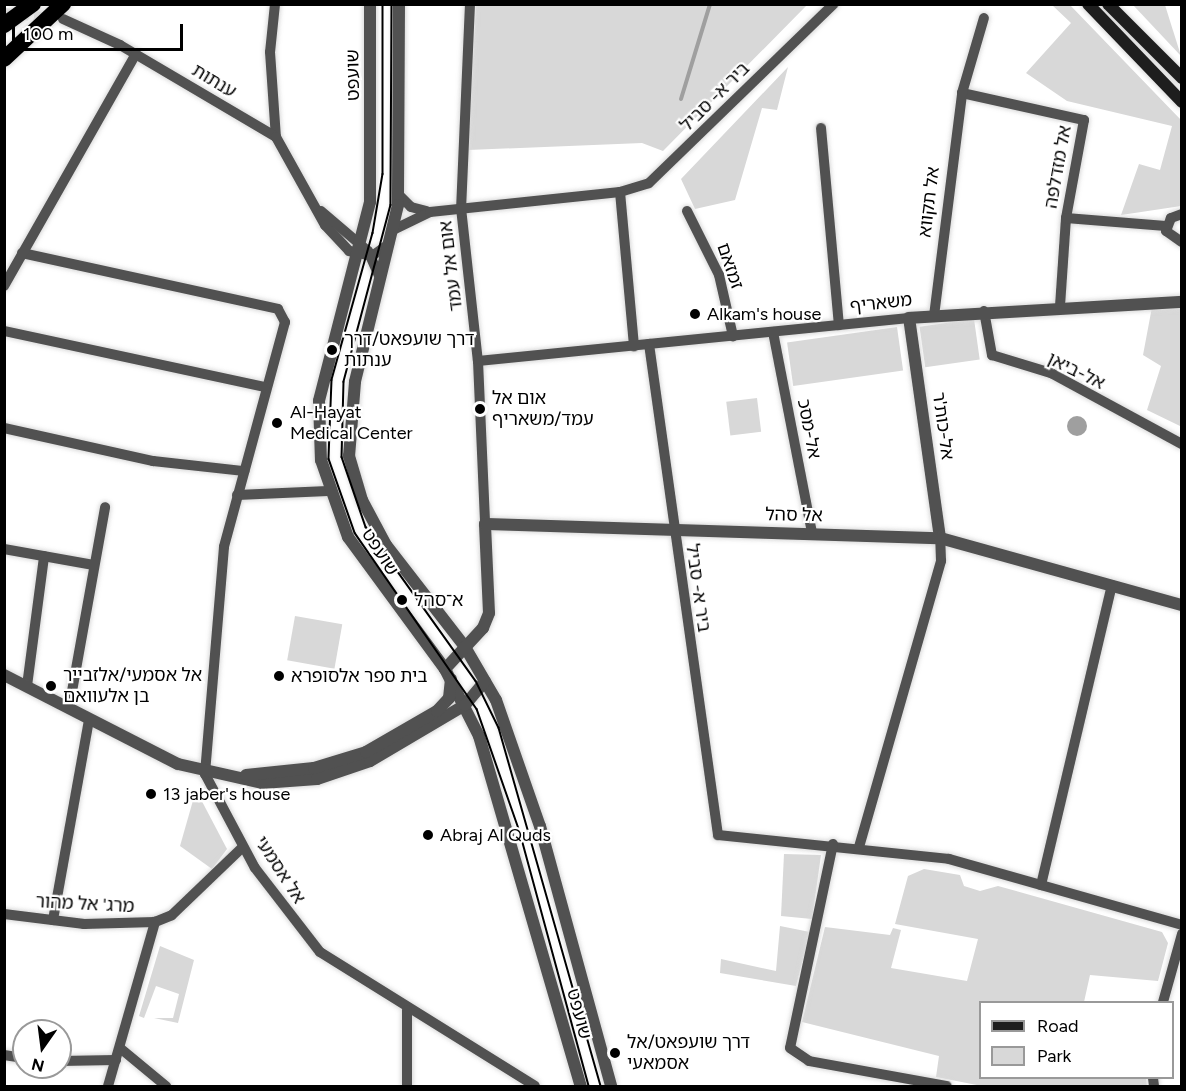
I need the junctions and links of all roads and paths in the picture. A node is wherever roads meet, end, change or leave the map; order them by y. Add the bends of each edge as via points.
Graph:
1 (33, 4) edge
2 (275, 4) edge
3 (370, 4) edge
4 (399, 4) edge
5 (470, 4) edge
6 (834, 4) edge
7 (1088, 4) edge
8 (1108, 4) edge
9 (827, 8) edge
10 (63, 12) edge
11 (984, 18) dead end
12 (4, 25) edge
13 (136, 54) junction
14 (4, 59) edge
15 (1182, 78) edge
16 (962, 93) junction
17 (1182, 102) edge
18 (821, 128) dead end
19 (276, 137) junction
20 (620, 192) junction
21 (399, 195) junction
22 (315, 206) junction
23 (461, 208) junction
24 (687, 211) dead end
25 (430, 212) junction
26 (1182, 214) edge
27 (1066, 218) junction
28 (1166, 226) junction
29 (395, 229) junction
30 (392, 242) junction
31 (1182, 242) edge
32 (361, 243) junction
33 (22, 253) junction
34 (357, 256) junction
35 (372, 256) junction
36 (380, 282) junction
37 (4, 286) edge
38 (1182, 302) edge
39 (1060, 307) junction
40 (984, 311) junction
41 (934, 316) junction
42 (909, 318) junction
43 (839, 326) junction
44 (4, 331) edge
45 (773, 332) junction
46 (733, 336) junction
47 (649, 344) junction
48 (634, 346) junction
49 (478, 362) junction
50 (266, 387) junction
51 (4, 428) edge
52 (1182, 444) edge
53 (244, 471) junction
54 (328, 491) junction
55 (237, 495) junction
56 (105, 507) dead end
57 (485, 524) junction
58 (674, 531) junction
59 (812, 533) junction
60 (940, 538) junction
61 (4, 549) edge
62 (44, 556) junction
63 (93, 565) junction
64 (1112, 585) junction
65 (1182, 605) edge
66 (465, 648) junction
67 (448, 674) junction
68 (4, 675) edge
69 (485, 681) junction
70 (27, 686) junction
71 (465, 705) junction
72 (69, 708) junction
73 (89, 718) junction
74 (441, 720) junction
75 (476, 727) junction
76 (205, 774) junction
77 (833, 844) junction
78 (243, 847) junction
79 (859, 847) junction
80 (1041, 885) junction
81 (4, 914) edge
82 (53, 920) junction
83 (155, 922) junction
84 (1182, 926) edge
85 (1182, 934) edge
86 (1162, 1001) edge
87 (407, 1010) junction
88 (120, 1048) junction
89 (116, 1060) junction
90 (72, 1061) edge
91 (108, 1086) edge
92 (166, 1086) edge
93 (407, 1086) edge
94 (535, 1086) edge
95 (581, 1086) edge
96 (610, 1086) edge
97 (947, 1086) edge

1 - 12 highway
2 - 19 street via 270,52
3 - 32 street, שועפט via 373,148
4 - 21 street, שועפט
5 - 23 street, אום אל עמד
6 - 9 street, ביר א- סביל
7 - 17 main road
8 - 15 main road
9 - 20 street, ביר א- סביל via 661,175
10 - 13 street, ענתות
10 - 14 highway
11 - 16 street, אל תקווא
13 - 19 street, ענתות
13 - 33 street
16 - 27 street, אל מזדלפה via 1084,120
16 - 41 street, אל תקווא
18 - 43 street
19 - 22 street, ענתות
20 - 23 street, ביר א- סביל
20 - 48 street
21 - 25 street via 411,207
21 - 29 street, שועפט
22 - 32 street, ענתות
22 - 34 street, ענתות via 337,240
23 - 25 street, ביר א- סביל
23 - 49 street, אום אל עמד
24 - 46 street, זמזאם via 719,275
25 - 29 street, ביר א- סביל
26 - 28 street
27 - 28 street
27 - 39 street, אל מזדלפה
28 - 31 street via 1171,238
29 - 30 street, שועפט
30 - 35 street
30 - 36 street, שועפט
32 - 34 street, שועפט
32 - 35 street, ענתות
33 - 37 street
33 - 50 street via 278,309 285,321
34 - 35 street
34 - 54 street, שועפט via 319,401
35 - 36 street, ענתות
36 - 66 street, שועפט via 351,406 354,478 386,546
38 - 39 street, משאריף
39 - 40 street, משאריף
40 - 41 street, משאריף
40 - 52 street, אל-ביאן via 993,355 1051,373
41 - 42 street, משאריף
42 - 43 street, משאריף
42 - 60 street, אל-כות'ר
43 - 45 street, משאריף
44 - 50 street
45 - 46 street, משאריף
45 - 59 street, אל-מסכ
46 - 47 street, משאריף
47 - 48 street, משאריף
47 - 58 street, ביר א- סביל
48 - 49 street, משאריף
49 - 57 street, אום אל עמד
50 - 53 street
51 - 53 street via 153,461
53 - 55 street
54 - 55 street
54 - 67 street, שועפט via 362,561
55 - 76 street via 216,601
56 - 63 street
57 - 58 street, אל סהל
57 - 66 street via 489,613
58 - 59 street, אל סהל
58 - 77 street, ביר א- סביל via 718,835
59 - 60 street, אל סהל
60 - 64 street, אל סהל
60 - 79 street via 941,561
61 - 62 street
62 - 63 street
62 - 70 street
63 - 72 street
64 - 65 street, אל סהל
64 - 80 street
66 - 67 street
66 - 69 street, שועפט
67 - 71 street, שועפט
67 - 76 street via 448,698 437,711 345,760 276,773
68 - 70 street
69 - 71 street
69 - 96 street, שועפט via 540,826
70 - 72 street
71 - 74 street
71 - 75 street, שועפט
72 - 73 street
73 - 76 street
73 - 82 street
74 - 75 street via 460,720
74 - 76 street via 390,752 331,775 271,783
75 - 95 street, שועפט via 512,834
76 - 78 street, אל אסמעי
77 - 79 street
77 - 97 street via 790,1048 809,1061
78 - 83 street, מרג' אל מהור via 172,915
78 - 87 street, אל אסמעי via 303,936 334,964
79 - 80 street via 949,859
80 - 84 street
81 - 82 street, מרג' אל מהור
82 - 83 street, מרג' אל מהור
83 - 88 street
85 - 86 street
87 - 93 street
87 - 94 street, אל אסמעי
88 - 89 street
88 - 92 street
89 - 90 street
89 - 91 street

